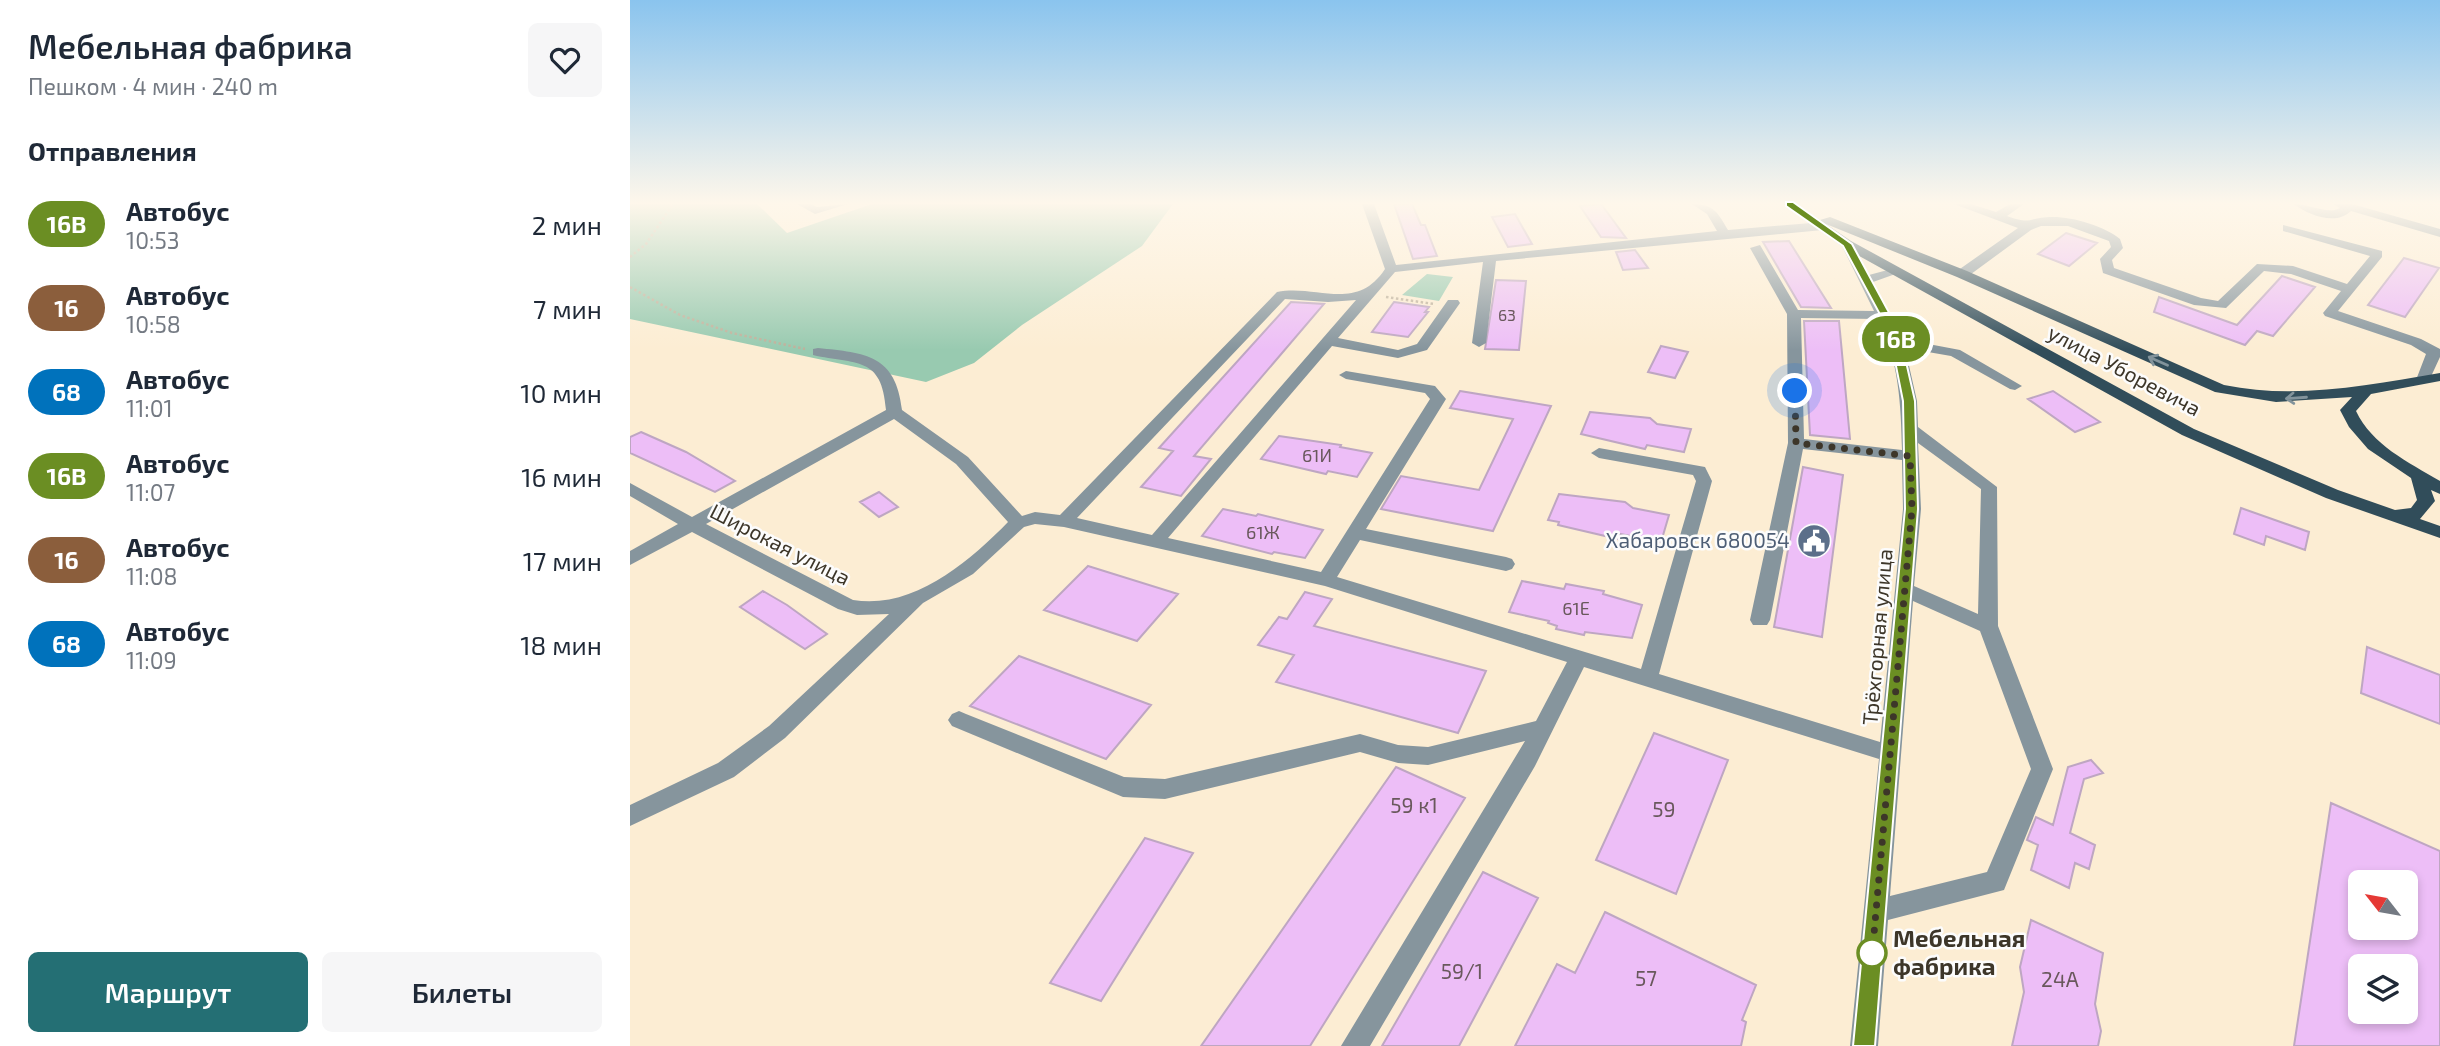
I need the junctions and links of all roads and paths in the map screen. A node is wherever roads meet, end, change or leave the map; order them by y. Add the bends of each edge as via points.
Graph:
1 (1385, 253) edge
2 (1535, 253) edge
3 (1759, 253) edge
4 (1852, 253) edge
5 (1862, 253) edge
6 (1910, 253) edge
7 (1992, 253) edge
8 (2112, 253) edge
9 (2374, 253) edge
10 (1490, 258) junction
11 (1391, 269) junction
12 (1895, 272) junction
13 (1962, 274) junction
14 (1866, 280) junction
15 (630, 287) edge
16 (2349, 289) junction
17 (1369, 295) junction
18 (1452, 305) joint
19 (1794, 314) junction
20 (1885, 315) junction
21 (1329, 341) junction
22 (1897, 342) junction
23 (1479, 343) dead end
24 (817, 352) joint
25 (2437, 353) edge
26 (1346, 374) dead end
27 (2440, 377) edge
28 (2423, 380) junction
29 (2015, 386) dead end
30 (2364, 393) junction
31 (894, 412) junction
32 (1910, 429) junction
33 (1796, 443) junction
34 (1599, 453) dead end
35 (1910, 456) junction
36 (2418, 475) junction
37 (2440, 488) edge
38 (630, 489) edge
39 (2391, 515) junction
40 (1064, 521) junction
41 (1018, 523) junction
42 (690, 525) junction
43 (2440, 532) edge
44 (1355, 533) junction
45 (1157, 540) junction
46 (630, 559) edge
47 (1506, 564) dead end
48 (1326, 580) junction
49 (1905, 590) junction
50 (919, 596) junction
51 (1760, 620) dead end
52 (1988, 626) junction
53 (1579, 658) junction
54 (1648, 679) junction
55 (959, 720) dead end
56 (1543, 728) junction
57 (1891, 754) junction
58 (630, 816) edge
59 (1876, 911) junction
60 (1355, 1046) edge
61 (1864, 1046) edge

1 - 11 street
2 - 10 street
3 - 19 street
4 - 14 street, Трёхгорная улица
5 - 12 main road, улица Уборевича
6 - 13 main road, улица Уборевича
7 - 13 street
8 - 16 street via 2106,259 2108,270 2199,302 2221,305 2261,267 2292,270
9 - 16 street via 2378,254
10 - 11 street
10 - 23 street
11 - 17 street via 1385,284
12 - 14 street
12 - 39 main road, улица Уборевича via 2188,432
30 -> 13 main road, улица Уборевича via 2282,399 2252,398 2220,389
14 - 20 street, Трёхгорная улица
15 - 24 path via 680,315
16 - 25 street via 2329,313
17 - 18 path
17 - 21 street
17 - 40 street via 1282,295
18 - 21 street via 1422,347 1398,354
19 - 20 street
19 - 33 street
20 - 22 street, Трёхгорная улица
21 - 45 street
22 - 29 street via 1955,353
22 - 32 street, Трёхгорная улица
24 - 31 street via 855,356 877,365 894,387
25 - 28 street
26 - 44 street via 1430,389 1437,399
27 - 28 main road, улица Уборевича
28 - 30 main road, улица Уборевича
30 - 36 main road via 2348,410 2353,426
31 - 41 street via 946,444 989,485
31 - 42 street
32 - 35 street, Трёхгорная улица
32 - 52 street via 1989,487
33 - 35 street
33 - 51 street
34 - 54 street via 1699,471 1704,481
35 - 49 street, Трёхгорная улица via 1912,509
36 - 37 main road
36 - 39 main road via 2426,501 2416,514
38 - 42 street, Широкая улица
39 - 43 main road, улица Уборевича
40 - 41 street via 1035,518
40 - 45 street
41 - 50 street, Широкая улица via 962,574
42 - 46 street
42 - 50 street, Широкая улица via 857,608 889,607
44 - 47 street
44 - 48 street
45 - 48 street
48 - 53 street
49 - 52 street
49 - 57 street, Трёхгорная улица
50 - 58 street via 777,732 726,770
52 - 59 street via 2042,769 1995,882
53 - 54 street
53 - 56 street
54 - 57 street
55 - 56 street via 1122,787 1165,789 1360,743 1398,754 1428,756
56 - 60 street
57 - 59 street, Трёхгорная улица
59 - 61 street, Трёхгорная улица

